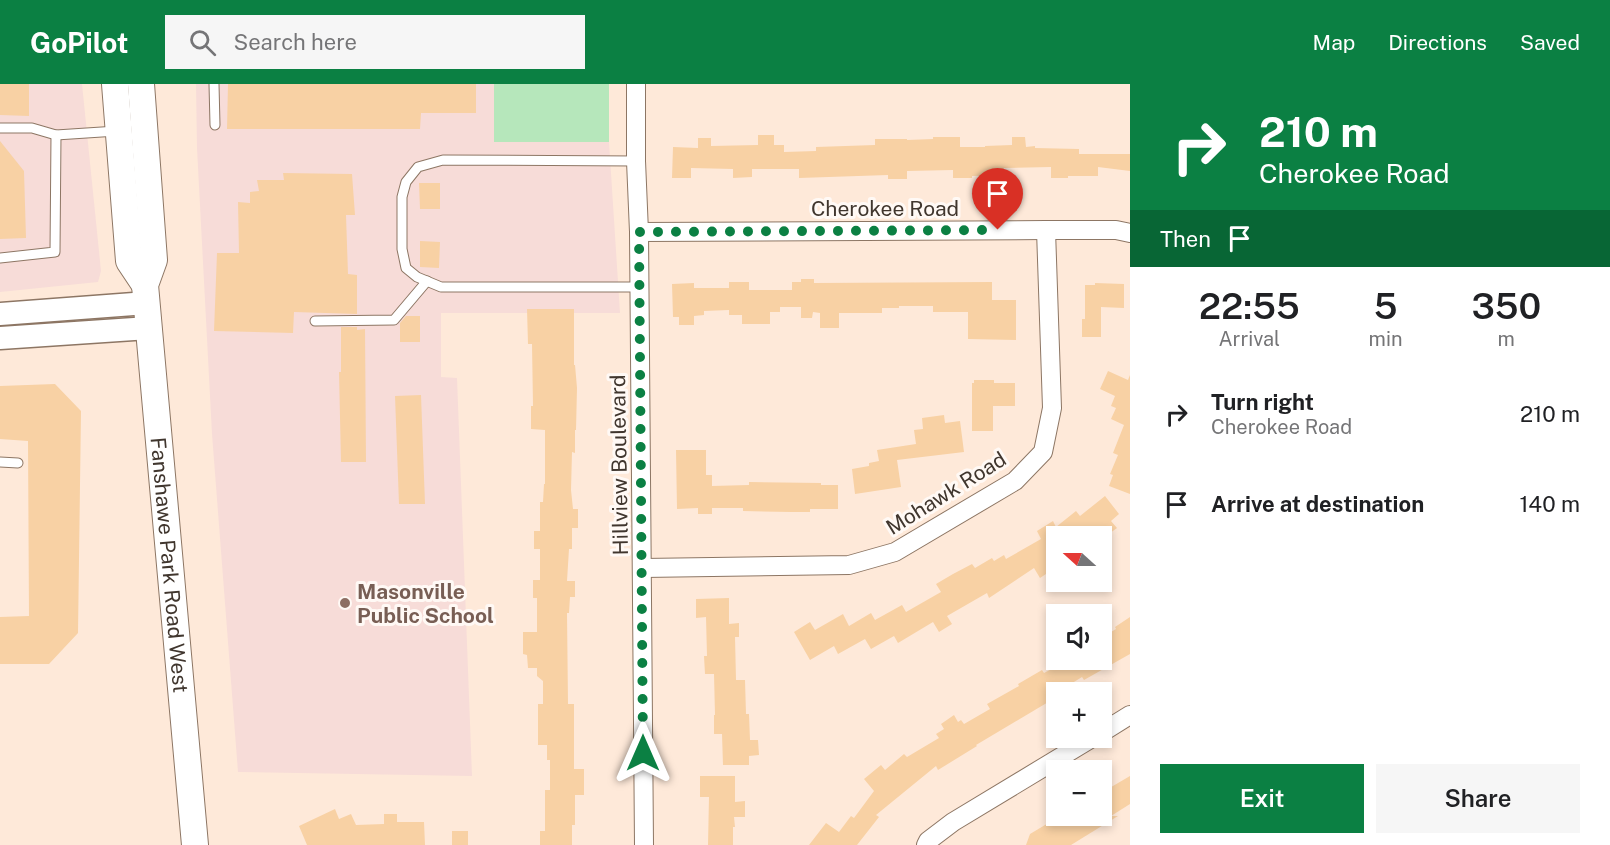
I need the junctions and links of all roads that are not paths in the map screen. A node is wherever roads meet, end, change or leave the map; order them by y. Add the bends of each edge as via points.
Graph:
1 (115, 84) edge
2 (141, 84) edge
3 (214, 84) edge
4 (636, 84) edge
5 (215, 125) dead end
6 (0, 128) edge
7 (118, 131) junction
8 (56, 135) junction
9 (636, 161) junction
10 (1046, 230) junction
11 (639, 232) junction
12 (1130, 233) edge
13 (0, 258) edge
14 (427, 281) junction
15 (639, 287) junction
16 (147, 306) junction
17 (0, 314) edge
18 (315, 321) dead end
19 (0, 338) edge
20 (0, 462) edge
21 (18, 463) dead end
22 (642, 568) junction
23 (1130, 715) edge
24 (1112, 726) edge
25 (1075, 748) edge
26 (195, 845) edge
27 (644, 845) edge
28 (926, 845) edge

1 - 7 main road, Fanshawe Park Road West
2 - 16 main road, Fanshawe Park Road West via 154,260
3 - 5 lane
4 - 9 street, Hillview Boulevard
6 - 8 lane via 32,128
7 - 8 lane
7 - 16 main road, Fanshawe Park Road West via 129,261
8 - 13 lane via 55,252
9 - 11 street, Hillview Boulevard
9 - 14 lane via 443,160 418,167 406,182 402,197 402,249 406,268
10 - 11 street, Cherokee Road
10 - 12 street, Cherokee Road
10 - 22 street, Mohawk Road via 1053,408 1044,452 1015,481 895,552 849,565
11 - 15 street, Hillview Boulevard
14 - 15 lane via 441,287
14 - 18 lane via 394,320
15 - 22 street, Hillview Boulevard
16 - 17 street
16 - 19 street
16 - 26 main road, Fanshawe Park Road West
20 - 21 lane
22 - 27 street, Hillview Boulevard
23 - 24 street
25 - 28 street via 953,822

